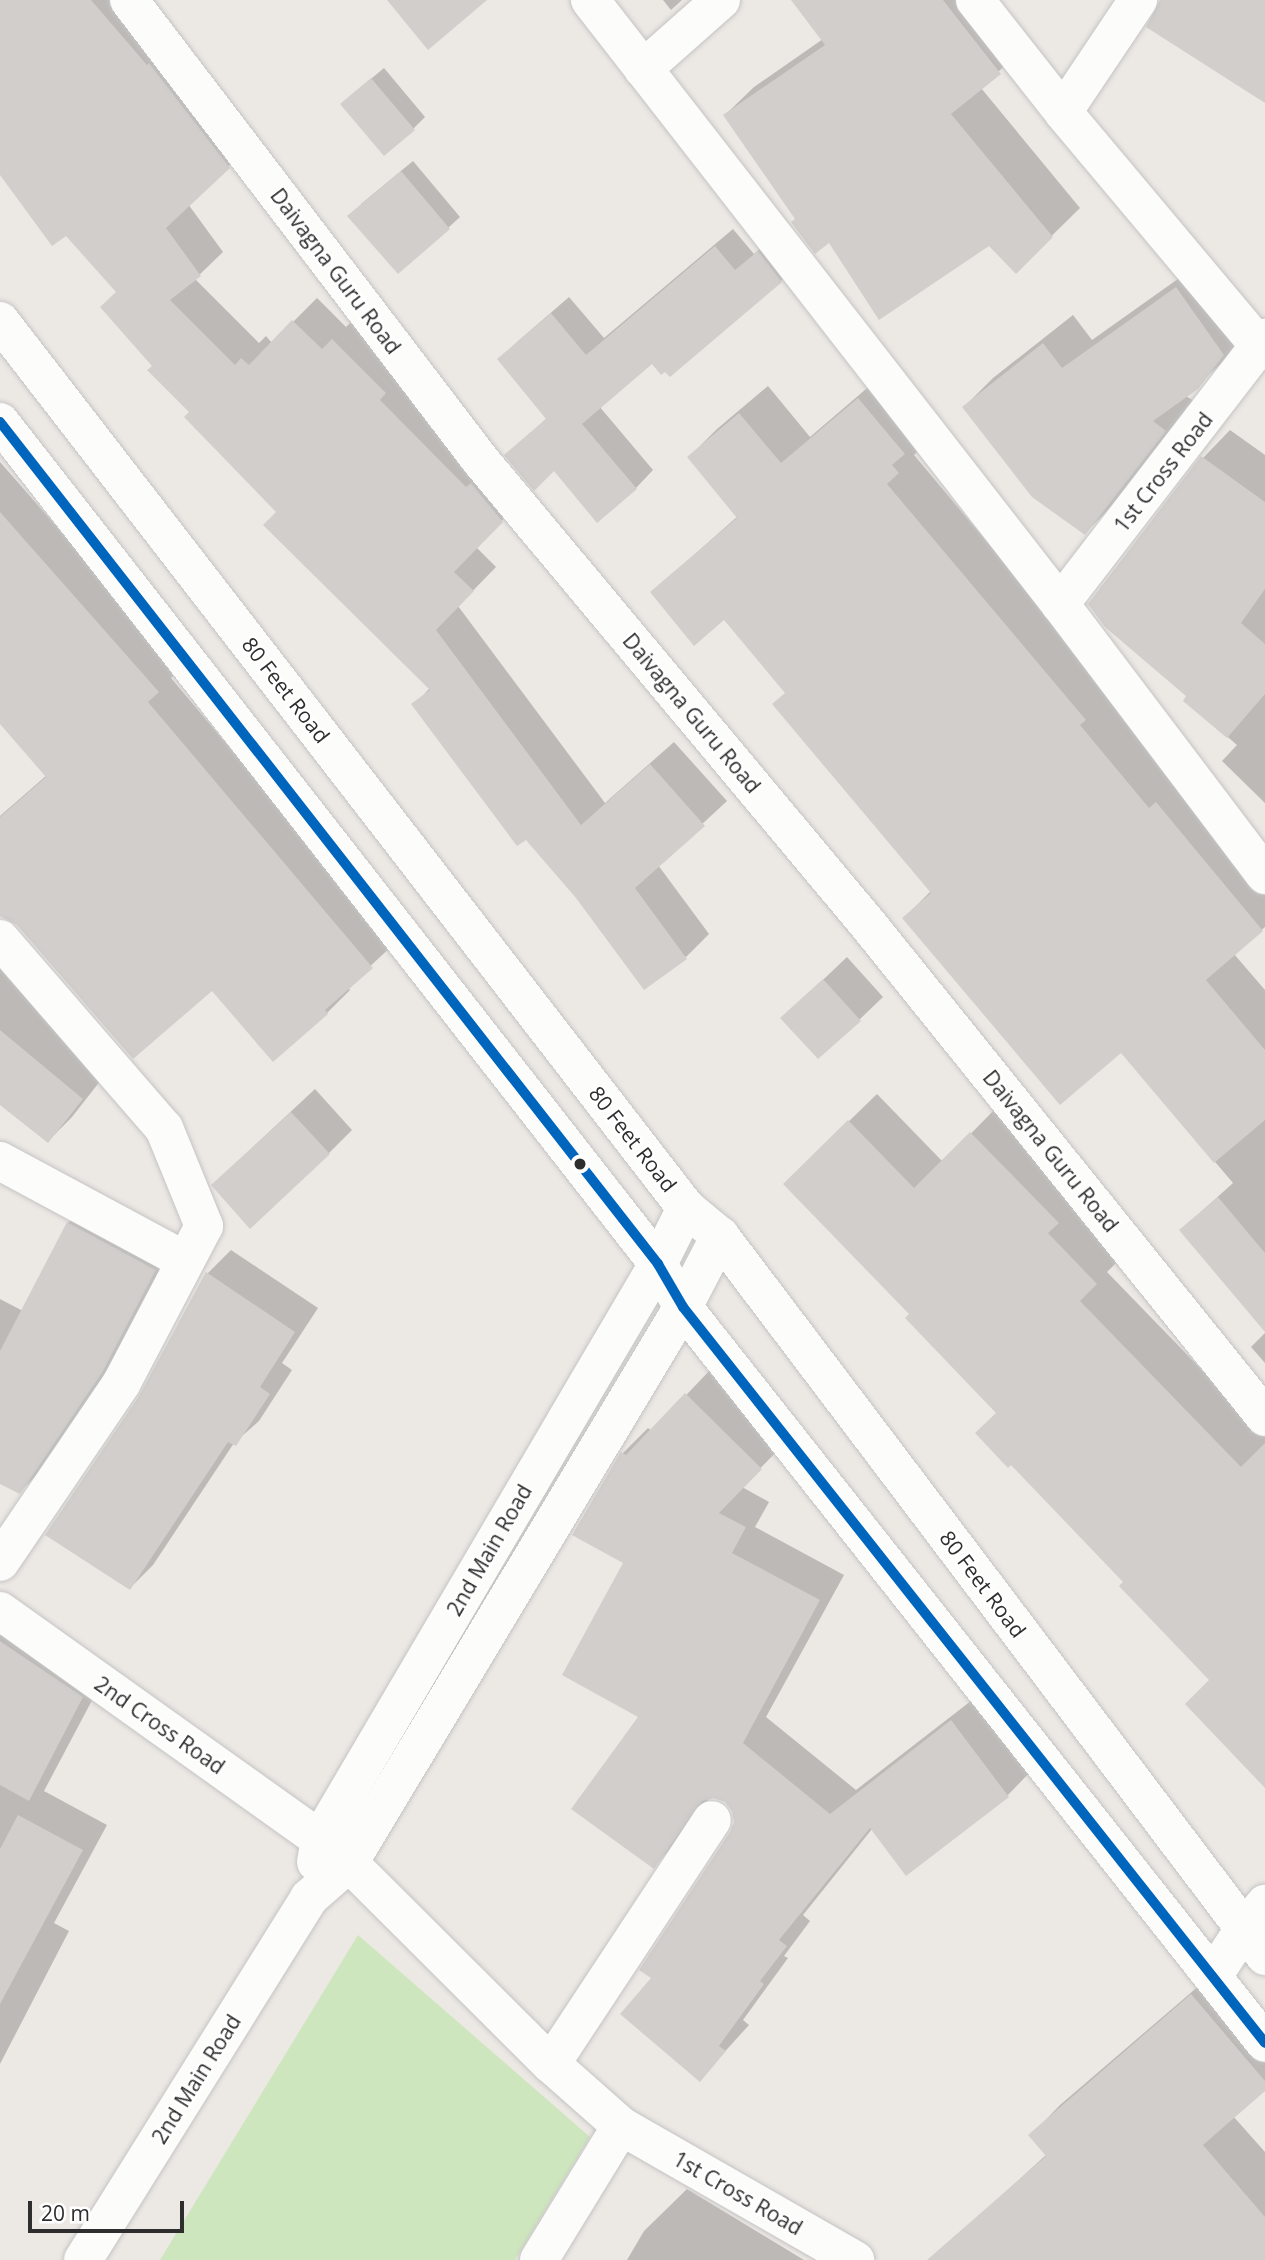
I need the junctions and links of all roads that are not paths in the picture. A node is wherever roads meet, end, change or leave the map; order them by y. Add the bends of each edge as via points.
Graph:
1 (129, 0) edge
2 (590, 0) edge
3 (721, 0) edge
4 (975, 0) edge
5 (1138, 0) edge
6 (643, 69) junction
7 (1063, 112) junction
8 (0, 321) edge
9 (1262, 343) edge
10 (0, 422) edge
11 (1060, 604) junction
12 (1265, 875) edge
13 (0, 939) edge
14 (0, 1161) edge
15 (686, 1208) junction
16 (720, 1236) junction
17 (184, 1260) junction
18 (657, 1264) junction
19 (683, 1307) junction
20 (1265, 1417) edge
21 (0, 1562) edge
22 (0, 1611) edge
23 (712, 1820) dead end
24 (320, 1839) junction
25 (349, 1864) junction
26 (309, 1898) junction
27 (1258, 1929) edge
28 (1213, 1976) junction
29 (1265, 2043) edge
30 (551, 2064) junction
31 (621, 2126) junction
32 (83, 2260) edge
33 (539, 2260) edge
34 (855, 2260) edge

1 - 20 street, Daivagna Guru Road via 481,461 872,928
2 - 6 street
3 - 6 street
4 - 7 street
5 - 7 street
6 - 11 street
7 - 9 street
8 - 15 street, 80 Feet Road
9 - 11 street, 1st Cross Road
10 - 18 street
11 - 12 street
13 - 17 street via 164,1128 204,1226
14 - 17 street
15 - 16 street, 80 Feet Road
15 - 18 street, 2nd Main Road
16 - 19 street, 2nd Main Road
16 - 27 street, 80 Feet Road
17 - 21 street via 121,1384
18 - 19 street
18 - 24 street, 2nd Main Road
19 - 25 street, 2nd Main Road
19 - 28 street
22 - 24 street, 2nd Cross Road
23 - 30 street
24 - 25 street, 2nd Cross Road
24 - 26 street, 2nd Main Road
25 - 26 street, 2nd Main Road
25 - 30 street, 2nd Cross Road
26 - 32 street, 2nd Main Road
27 - 28 street
28 - 29 street
30 - 31 street, 1st Cross Road
31 - 33 street
31 - 34 street, 1st Cross Road

